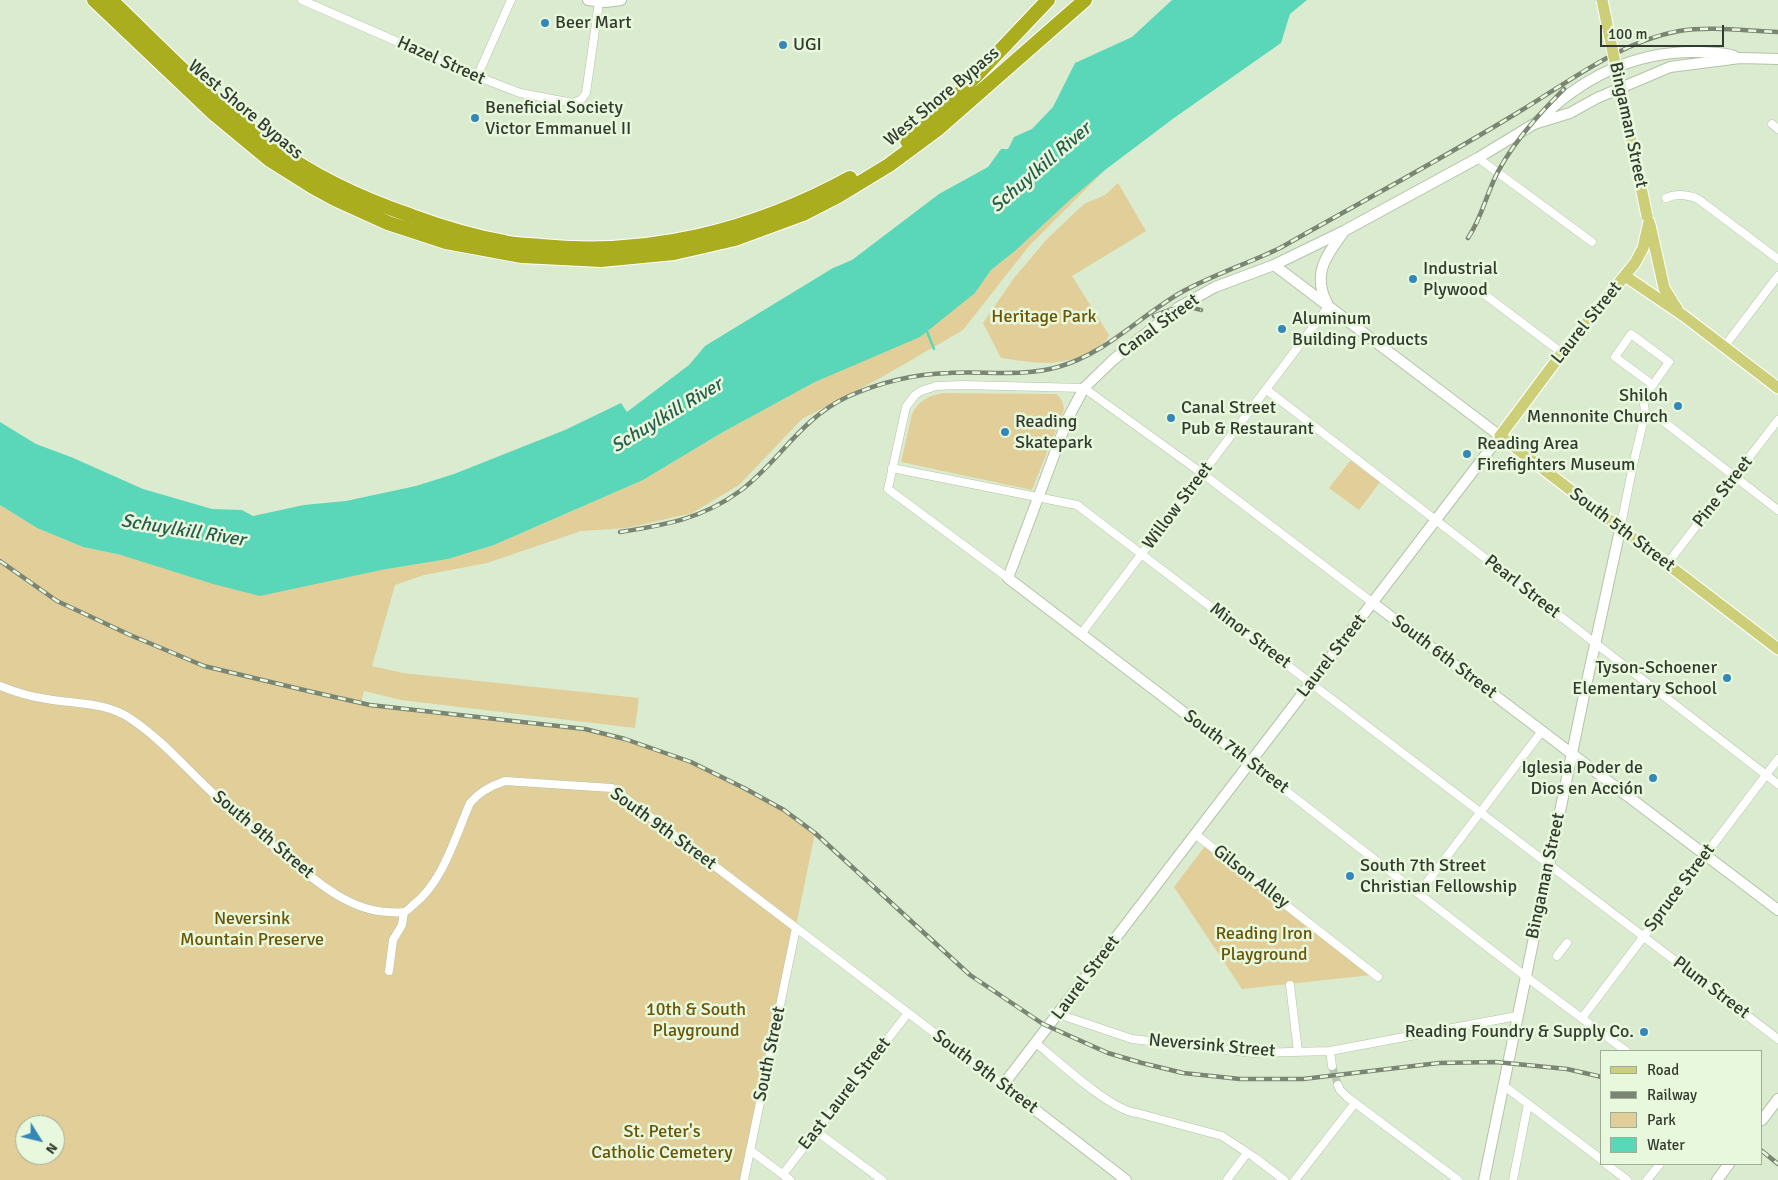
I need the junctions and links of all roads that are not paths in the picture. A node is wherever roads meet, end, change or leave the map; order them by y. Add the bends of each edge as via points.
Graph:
1 (94, 0) edge
2 (111, 0) edge
3 (302, 0) edge
4 (511, 0) edge
5 (588, 0) edge
6 (621, 0) edge
7 (1048, 0) edge
8 (1084, 0) edge
9 (1602, 0) edge
10 (600, 2) junction
11 (1740, 58) junction
12 (1778, 59) edge
13 (477, 77) junction
14 (1534, 124) junction
15 (1478, 158) junction
16 (1666, 198) dead end
17 (1648, 219) junction
18 (1344, 231) junction
19 (1592, 242) dead end
20 (1778, 260) edge
21 (1274, 265) junction
22 (1625, 276) junction
23 (1778, 276) edge
24 (1480, 291) dead end
25 (1329, 306) junction
26 (1684, 316) junction
27 (1724, 347) junction
28 (1562, 353) junction
29 (1653, 385) junction
30 (1084, 388) junction
31 (1778, 388) edge
32 (1267, 390) junction
33 (1645, 414) junction
34 (1778, 420) edge
35 (1500, 436) junction
36 (892, 468) junction
37 (1203, 474) junction
38 (1735, 476) junction
39 (1038, 497) junction
40 (1778, 510) edge
41 (1436, 519) junction
42 (1620, 530) junction
43 (1142, 554) junction
44 (1667, 564) junction
45 (1008, 578) junction
46 (1373, 603) junction
47 (1081, 634) junction
48 (1595, 643) junction
49 (1778, 649) edge
50 (1311, 683) junction
51 (0, 686) edge
52 (1542, 731) junction
53 (1572, 754) junction
54 (1778, 759) edge
55 (1250, 763) junction
56 (1766, 774) junction
57 (1778, 784) edge
58 (1480, 812) junction
59 (1195, 834) junction
60 (1705, 855) junction
61 (1549, 865) junction
62 (1419, 893) junction
63 (1778, 910) edge
64 (404, 912) junction
65 (796, 928) junction
66 (1643, 936) junction
67 (1567, 943) dead end
68 (1557, 956) dead end
69 (389, 971) dead end
70 (1378, 976) dead end
71 (1525, 976) junction
72 (1290, 985) dead end
73 (908, 1013) junction
74 (1058, 1014) junction
75 (1517, 1016) junction
76 (1582, 1018) junction
77 (1778, 1039) edge
78 (1036, 1042) junction
79 (1625, 1050) edge
80 (1330, 1051) junction
81 (1298, 1052) junction
82 (1332, 1066) tunnel mouth
83 (1503, 1084) junction
84 (1003, 1085) junction
85 (1338, 1085) tunnel mouth
86 (1778, 1099) edge
87 (1355, 1103) junction
88 (1528, 1104) junction
89 (1763, 1119) edge
90 (816, 1131) junction
91 (750, 1150) junction
92 (1247, 1153) junction
93 (1600, 1158) edge
94 (1607, 1165) edge
95 (1659, 1165) edge
96 (1728, 1165) edge
97 (782, 1174) junction
98 (744, 1180) edge
99 (790, 1180) edge
100 (882, 1180) edge
101 (1126, 1180) edge
102 (1227, 1180) edge
103 (1284, 1180) edge
104 (1296, 1180) edge
105 (1458, 1180) edge
106 (1484, 1180) edge
107 (1513, 1180) edge
108 (1627, 1180) edge
109 (1647, 1180) edge
110 (1717, 1180) edge

1 - 8 highway, West Shore Bypass via 212,112 288,172 335,199 388,223 446,242 522,256 601,260 674,253 718,243 774,226 812,209 889,165 939,128
2 - 7 highway, West Shore Bypass via 218,104 272,146 351,193 452,230 506,243 604,249 670,242 719,232 771,215 850,178 895,150 940,112
3 - 13 street, Hazel Street
4 - 13 street
5 - 10 street
6 - 10 street
9 - 17 main road, Bingaman Street, bridge
10 - 13 street, Hazel Street via 586,93 579,102 539,98
11 - 12 street, Canal Street
11 - 14 street, Canal Street via 1670,67 1570,113
11 - 14 street, Canal Street via 1727,53 1688,52 1654,55 1627,62 1584,84
14 - 15 street, Canal Street
15 - 18 street, Canal Street
15 - 19 street
16 - 20 street via 1689,195 1698,199
17 - 22 main road, Laurel Street via 1643,248
17 - 26 main road, Bingaman Street via 1664,288
18 - 21 street, Canal Street
18 - 25 street via 1323,264 1320,286
21 - 25 street, South 5th Street
21 - 30 street, Canal Street via 1215,287 1179,307
22 - 26 main road
22 - 28 main road, Laurel Street
23 - 27 street
24 - 28 street
25 - 32 street, Willow Street
25 - 35 street, South 5th Street
26 - 27 main road
27 - 31 main road
28 - 35 main road, Laurel Street
29 - 29 street, Bingaman Street via 1615,357 1631,334 1669,362
29 - 33 street, Bingaman Street via 1645,396
30 - 36 street via 962,385 936,386 921,391 906,407
30 - 37 street, South 6th Street
30 - 39 street, Canal Street via 1068,418
32 - 37 street, Willow Street
32 - 41 street, Pearl Street
33 - 38 street via 1663,421
33 - 42 street, Bingaman Street
34 - 38 street, Pine Street
35 - 41 street, Laurel Street
35 - 42 main road, South 5th Street
36 - 39 street, Minor Street
36 - 45 street, South 7th Street via 888,489
37 - 43 street, Willow Street
37 - 46 street, South 6th Street
38 - 40 street
38 - 44 street, Pine Street
39 - 43 street, Minor Street via 1077,505
39 - 45 street, Canal Street
41 - 46 street, Laurel Street
41 - 48 street, Pearl Street
42 - 44 main road, South 5th Street
42 - 48 street, Bingaman Street
43 - 47 street, Willow Street
43 - 50 street, Minor Street
44 - 49 main road, South 5th Street
45 - 47 street, South 7th Street
46 - 50 street, Laurel Street
46 - 52 street, South 6th Street
47 - 55 street, South 7th Street
48 - 53 street, Bingaman Street
48 - 56 street, Pearl Street
50 - 55 street, Laurel Street
50 - 58 street, Minor Street
51 - 64 street, South 9th Street via 46,699 97,705 122,714 150,733 218,798 334,893 351,903 380,912
52 - 53 street, South 6th Street
52 - 58 street
53 - 60 street, South 6th Street
53 - 61 street, Bingaman Street
54 - 56 street, Spruce Street
55 - 59 street, Laurel Street
55 - 62 street, South 7th Street
56 - 57 street, Pearl Street
56 - 60 street, Spruce Street
58 - 61 street, Minor Street
58 - 62 street
59 - 70 street, Gilson Alley
59 - 74 street, Laurel Street
60 - 63 street, South 6th Street
60 - 66 street, Spruce Street
61 - 66 street, Minor Street
61 - 71 street, Bingaman Street
62 - 71 street, South 7th Street
64 - 65 street, South 9th Street via 424,894 442,867 470,803 484,790 504,781 612,788
64 - 69 street via 402,925 393,940
65 - 73 street, South 9th Street
65 - 91 street, South Street
66 - 76 street, Spruce Street
66 - 77 street, Plum Street
67 - 68 street
71 - 75 street, Bingaman Street
71 - 76 street, South 7th Street
72 - 81 street
73 - 84 street, South 9th Street
73 - 90 street, East Laurel Street
74 - 78 street, Laurel Street
74 - 81 street, Neversink Street via 1132,1039 1244,1053
75 - 80 street, Neversink Street
75 - 83 street, Bingaman Street
76 - 79 street, South 7th Street
78 - 84 street, Laurel Street
78 - 92 street via 1116,1106 1222,1136
80 - 81 street, Neversink Street
80 - 82 street
83 - 88 street
83 - 106 street, Bingaman Street
84 - 101 street, South 9th Street
85 - 87 street
86 - 89 street
87 - 104 street
87 - 105 street
88 - 93 street
88 - 107 street
90 - 97 street, East Laurel Street
90 - 100 street
91 - 97 street
91 - 98 street, South Street
92 - 102 street
92 - 103 street
94 - 108 street
95 - 109 street
96 - 110 street
97 - 99 street

